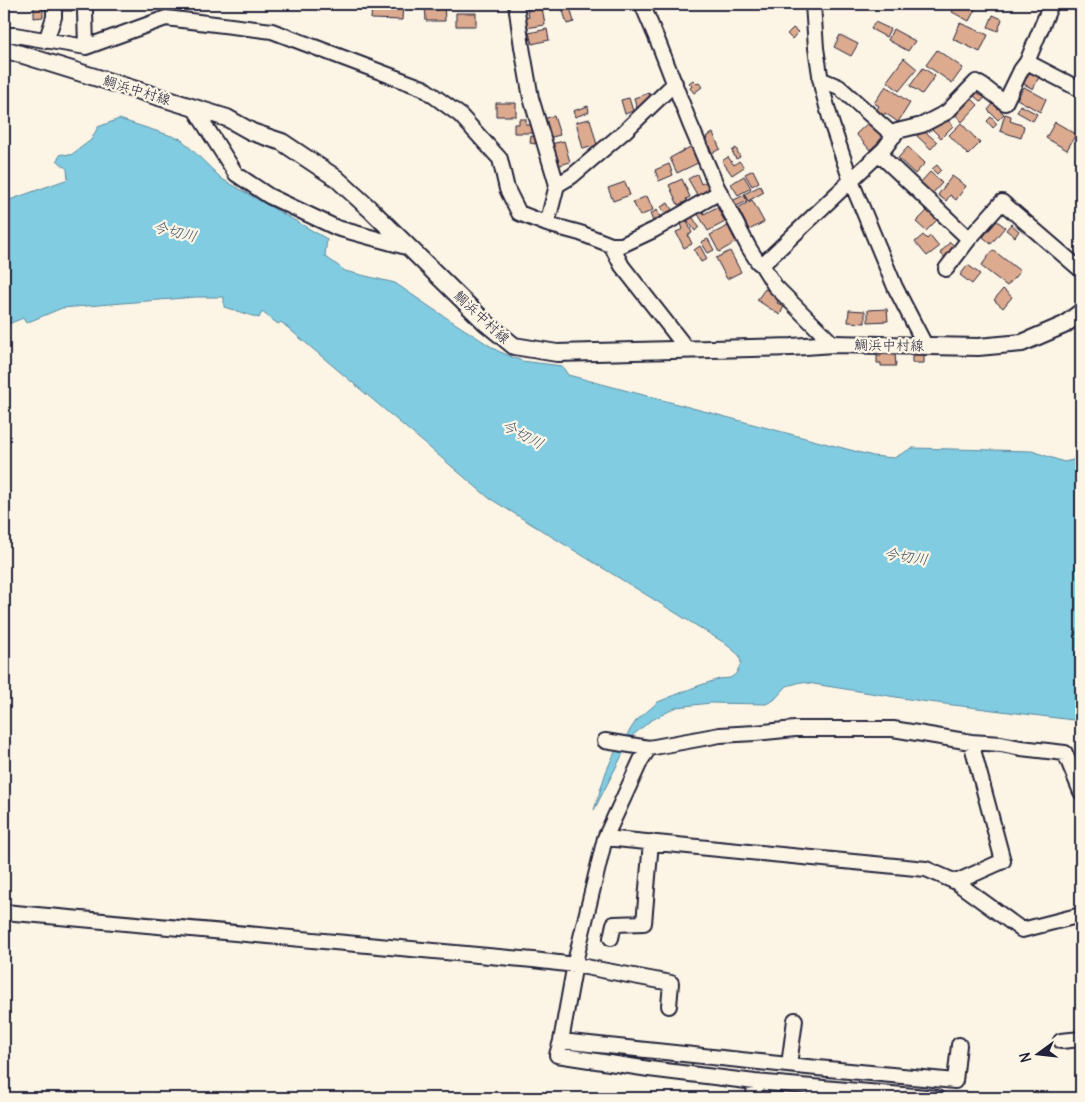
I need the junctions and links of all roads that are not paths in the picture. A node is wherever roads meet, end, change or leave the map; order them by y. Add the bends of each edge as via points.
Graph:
1 (54, 4) edge
2 (516, 4) edge
3 (642, 4) edge
4 (812, 4) edge
5 (1048, 5) edge
6 (85, 11) dead end
7 (4, 34) edge
8 (46, 40) junction
9 (86, 47) junction
10 (4, 49) edge
11 (1027, 62) junction
12 (820, 78) junction
13 (675, 84) junction
14 (1081, 90) edge
15 (194, 108) junction
16 (894, 136) junction
17 (879, 154) junction
18 (851, 181) junction
19 (557, 184) junction
20 (720, 192) junction
21 (546, 224) junction
22 (969, 239) junction
23 (610, 245) junction
24 (410, 248) junction
25 (762, 265) junction
26 (946, 269) dead end
27 (1081, 270) edge
28 (1081, 312) edge
29 (833, 344) junction
30 (925, 345) junction
31 (687, 349) junction
32 (605, 741) dead end
33 (971, 742) junction
34 (649, 748) junction
35 (1081, 792) edge
36 (605, 838) junction
37 (651, 842) junction
38 (956, 882) junction
39 (4, 912) edge
40 (1081, 915) edge
41 (611, 938) dead end
42 (575, 965) junction
43 (669, 1006) dead end
44 (794, 1020) dead end
45 (1081, 1039) edge
46 (561, 1041) junction
47 (1061, 1041) dead end
48 (959, 1045) dead end
49 (789, 1065) junction
50 (755, 1082) junction
51 (891, 1096) edge
52 (754, 1098) edge
53 (937, 1098) edge

1 - 8 street via 54,17
2 - 19 street via 531,98
3 - 13 street
4 - 12 street
5 - 11 street
6 - 9 street
7 - 8 street
8 - 9 street
9 - 21 street via 166,18 176,19 272,31 423,88 460,115 500,159 507,189 519,214
10 - 15 main road, 鯛浜中村線
11 - 14 street
11 - 16 street via 1005,103 976,82 947,112 922,125 897,131
12 - 16 street via 839,87
12 - 18 street
13 - 19 street via 572,176
13 - 20 street
15 - 24 main road, 鯛浜中村線 via 227,118 252,132 282,142 336,178
15 - 24 street via 236,174 269,196 337,228
16 - 17 street
17 - 18 street
17 - 22 street
18 - 25 street
18 - 30 street via 895,287
19 - 21 street
20 - 23 street via 654,230 622,245
20 - 25 street via 749,248
21 - 23 street via 580,232
22 - 26 street
22 - 27 street via 1002,202
23 - 31 street via 622,266
24 - 31 main road, 鯛浜中村線 via 514,346 557,353
25 - 29 street via 775,286
28 - 30 main road, 鯛浜中村線 via 1064,325 1022,343 978,347
29 - 30 main road, 鯛浜中村線
29 - 31 main road, 鯛浜中村線
32 - 34 street
33 - 34 street via 893,729 795,729 720,735
33 - 35 street via 1065,753
33 - 38 street via 1003,861
34 - 36 street
36 - 37 street
36 - 42 street
37 - 38 street via 926,869
37 - 41 street via 644,924 614,924
38 - 40 street via 1022,930
39 - 42 street
42 - 43 street via 671,983
42 - 46 street
44 - 49 street
45 - 47 street
46 - 49 street
46 - 50 street via 557,1055
48 - 49 street via 955,1081
50 - 51 street
50 - 52 street
51 - 53 street

